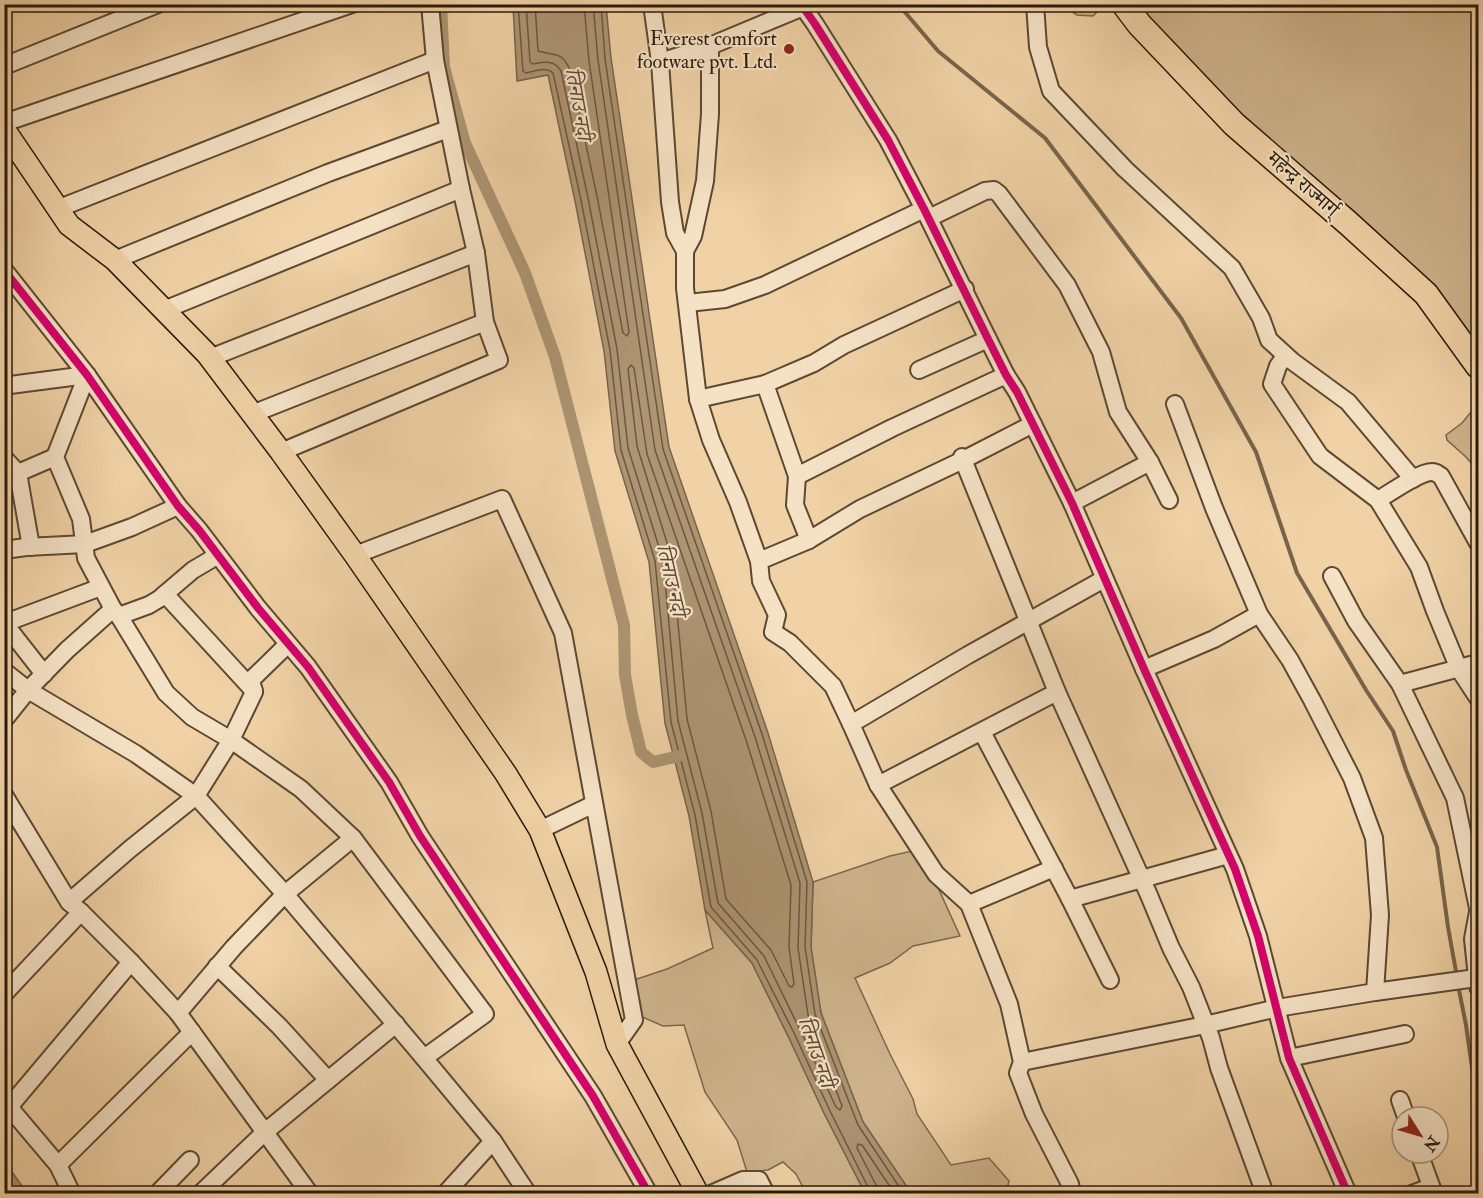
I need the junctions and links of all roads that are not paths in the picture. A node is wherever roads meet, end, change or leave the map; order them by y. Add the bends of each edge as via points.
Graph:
1 (158, 4) edge
2 (352, 4) edge
3 (430, 4) edge
4 (652, 4) edge
5 (1035, 4) edge
6 (1124, 4) edge
7 (802, 6) edge
8 (710, 46) junction
9 (435, 60) junction
10 (660, 62) junction
11 (4, 66) edge
12 (4, 123) edge
13 (4, 129) edge
14 (448, 129) junction
15 (461, 189) junction
16 (57, 209) junction
17 (926, 213) junction
18 (685, 251) junction
19 (476, 253) junction
20 (115, 260) junction
21 (4, 270) edge
22 (964, 289) junction
23 (688, 303) junction
24 (164, 310) junction
25 (485, 322) junction
26 (988, 339) junction
27 (1285, 356) junction
28 (210, 358) junction
29 (1479, 366) edge
30 (919, 370) dead end
31 (87, 375) junction
32 (1006, 375) junction
33 (4, 383) edge
34 (765, 384) junction
35 (699, 399) junction
36 (1175, 404) dead end
37 (252, 414) junction
38 (1033, 424) junction
39 (281, 452) junction
40 (4, 458) edge
41 (55, 458) junction
42 (962, 459) junction
43 (1150, 462) junction
44 (18, 473) junction
45 (797, 476) junction
46 (1413, 479) junction
47 (1169, 500) dead end
48 (1378, 500) junction
49 (1072, 503) junction
50 (178, 506) junction
51 (809, 540) junction
52 (1479, 543) edge
53 (85, 544) junction
54 (31, 546) junction
55 (4, 550) edge
56 (216, 555) junction
57 (355, 555) junction
58 (759, 561) junction
59 (1332, 576) dead end
60 (1104, 579) junction
61 (101, 587) junction
62 (165, 594) junction
63 (116, 613) junction
64 (1260, 614) junction
65 (1029, 622) junction
66 (5, 623) edge
67 (288, 644) junction
68 (1479, 663) edge
69 (1144, 669) junction
70 (1459, 669) junction
71 (4, 671) edge
72 (44, 674) junction
73 (1400, 684) junction
74 (28, 690) junction
75 (254, 692) junction
76 (1057, 692) junction
77 (1479, 698) edge
78 (4, 720) edge
79 (851, 724) junction
80 (982, 732) junction
81 (231, 740) junction
82 (878, 785) junction
83 (196, 796) junction
84 (6, 800) edge
85 (594, 804) junction
86 (540, 830) junction
87 (353, 838) junction
88 (1228, 855) junction
89 (1054, 868) junction
90 (1141, 879) junction
91 (285, 894) junction
92 (1070, 899) junction
93 (969, 904) junction
94 (75, 907) junction
95 (1479, 910) edge
96 (131, 962) junction
97 (217, 966) junction
98 (1110, 980) dead end
99 (1473, 982) edge
100 (1375, 992) junction
101 (4, 994) edge
102 (1277, 1008) junction
103 (178, 1013) junction
104 (396, 1024) junction
105 (1205, 1025) junction
106 (192, 1032) junction
107 (1405, 1034) dead end
108 (618, 1044) junction
109 (424, 1058) junction
110 (1289, 1058) junction
111 (1022, 1062) junction
112 (328, 1080) junction
113 (1400, 1100) dead end
114 (7, 1103) edge
115 (1402, 1105) edge
116 (265, 1132) junction
117 (493, 1141) junction
118 (190, 1160) dead end
119 (58, 1165) junction
120 (1423, 1165) edge
121 (1432, 1190) edge
122 (72, 1194) edge
123 (157, 1194) edge
124 (200, 1194) edge
125 (310, 1194) edge
126 (445, 1194) edge
127 (528, 1194) edge
128 (649, 1194) edge
129 (698, 1194) edge
130 (711, 1194) edge
131 (766, 1194) edge
132 (1072, 1194) edge
133 (1265, 1194) edge
134 (1348, 1194) edge
135 (1412, 1194) edge

1 - 11 street
2 - 12 street
3 - 9 street
4 - 10 street
5 - 27 street via 1038,47 1051,91 1125,169 1232,268 1269,340
6 - 29 highway, महेन्द्र राज्मार्ग् via 1234,124 1426,294
7 - 8 street
7 - 17 street via 888,140
8 - 10 street
8 - 18 street via 705,181 693,236
9 - 14 street
9 - 16 street
10 - 18 street via 670,202 675,233
13 - 16 main road
14 - 15 street
14 - 20 street via 327,173
15 - 19 street
15 - 24 street
16 - 20 main road via 69,225
17 - 22 street
17 - 23 street via 765,285 725,298
17 - 43 street via 985,191 999,194 1067,285 1101,352 1118,411
18 - 23 street
19 - 25 street
19 - 28 street
20 - 24 main road
21 - 31 street
22 - 26 street
22 - 34 street
23 - 35 street
24 - 28 main road
25 - 37 street
25 - 39 street via 499,360
26 - 30 street
26 - 32 street
27 - 46 street via 1347,402
27 - 48 street via 1272,384 1320,456
28 - 37 main road
31 - 33 street
31 - 41 street
31 - 50 street
32 - 38 street
32 - 45 street
34 - 35 street
34 - 45 street
35 - 58 street
36 - 64 street
37 - 39 main road
38 - 42 street
38 - 49 street
39 - 57 main road
40 - 44 street
41 - 44 street
41 - 53 street via 81,519
42 - 51 street via 860,509
42 - 65 street
43 - 47 street
43 - 49 street
44 - 54 street
45 - 51 street via 795,504
46 - 48 street
46 - 52 street via 1430,472 1441,476
48 - 70 street via 1419,567
49 - 60 street
50 - 53 street
50 - 56 street
51 - 58 street
53 - 54 street
53 - 61 street via 86,558
54 - 55 street
56 - 62 street
56 - 67 street
57 - 85 street via 502,499 563,633
57 - 86 main road via 506,774
58 - 79 street via 760,581 777,615 773,632 790,643 833,686
59 - 73 street via 1356,621
60 - 65 street
60 - 69 street
61 - 63 street
61 - 66 street
62 - 63 street via 149,605
62 - 75 street
63 - 72 street via 67,650
63 - 81 street via 166,693 192,717
64 - 69 street
64 - 100 street via 1290,660 1352,778 1374,838 1380,915
65 - 76 street
65 - 79 street
66 - 72 street
67 - 75 street via 251,680
67 - 128 street via 389,782 420,836 593,1096
68 - 70 street
69 - 88 street
70 - 73 street
70 - 77 street
71 - 74 street
72 - 74 street
73 - 95 street via 1455,798
74 - 78 street
74 - 83 street via 136,754
75 - 81 street
76 - 80 street
76 - 90 street
79 - 82 street
80 - 82 street
80 - 89 street
81 - 83 street
81 - 87 street via 302,789
82 - 93 street via 936,874
83 - 91 street
83 - 94 street via 130,849
84 - 94 street
85 - 86 street
85 - 108 street via 634,1020
86 - 108 main road via 596,972
87 - 91 street
87 - 109 street via 485,1014
88 - 90 street
88 - 102 street via 1258,936
89 - 92 street
89 - 93 street
90 - 92 street
90 - 105 street
91 - 97 street
91 - 104 street
92 - 98 street
93 - 111 street via 1009,1004
94 - 96 street
94 - 101 street
95 - 99 street via 1473,939
96 - 103 street
96 - 114 street
97 - 103 street
97 - 112 street
99 - 100 street
100 - 102 street
102 - 105 street
102 - 110 street
103 - 106 street
104 - 109 street
104 - 112 street
105 - 111 street
105 - 133 street
106 - 116 street
106 - 119 street
107 - 110 street
108 - 129 main road
109 - 117 street
110 - 134 street
111 - 132 street via 1018,1073
112 - 116 street
113 - 115 street
114 - 119 street
116 - 124 street
116 - 125 street
117 - 126 street
117 - 127 street
118 - 123 street
119 - 122 street
120 - 121 street
121 - 135 street
130 - 131 street via 743,1180 759,1180

